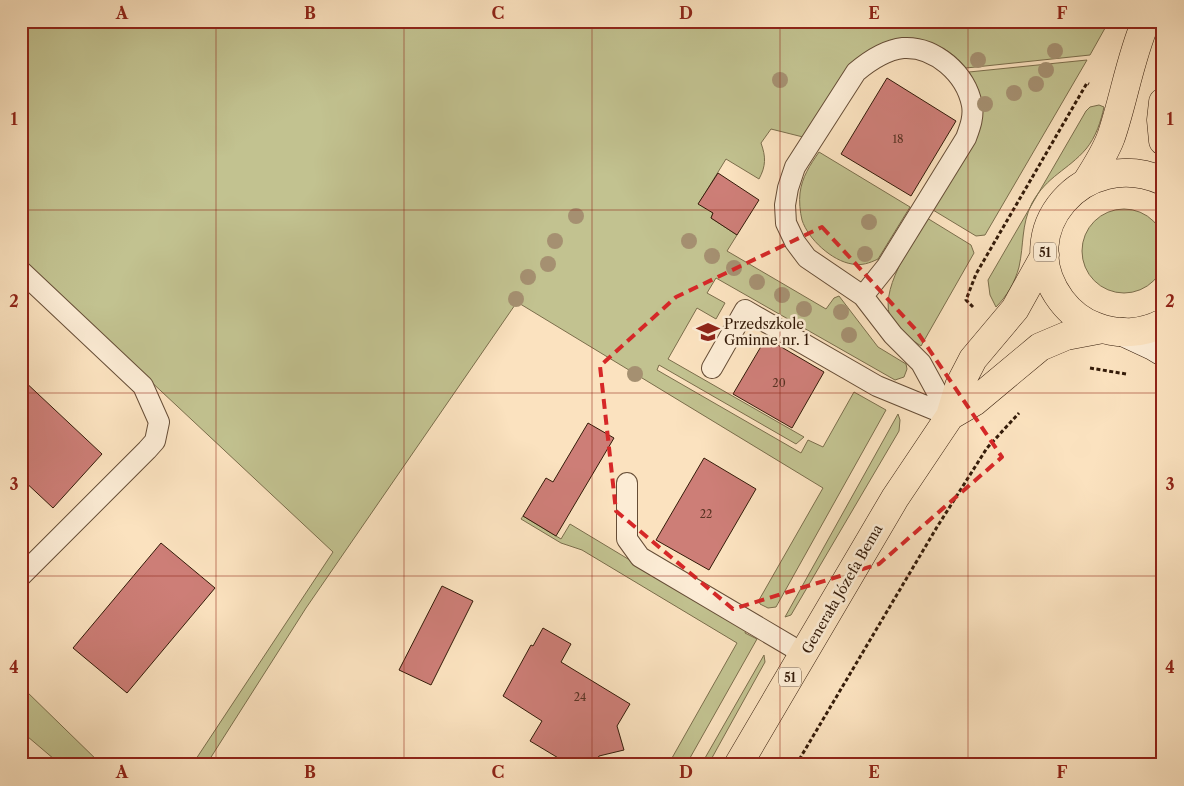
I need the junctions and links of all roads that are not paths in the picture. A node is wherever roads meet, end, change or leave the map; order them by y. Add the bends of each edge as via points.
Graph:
1 (1146, 21) edge
2 (1163, 102) edge
3 (1163, 141) edge
4 (1087, 181) junction
5 (1163, 181) edge
6 (1045, 255) junction
7 (21, 271) edge
8 (863, 296) junction
9 (1163, 323) edge
10 (1113, 331) junction
11 (1163, 352) edge
12 (712, 368) dead end
13 (950, 416) junction
14 (627, 483) dead end
15 (21, 576) edge
16 (804, 654) junction
17 (738, 765) edge

1 - 4 main road, 51 via 1110,137
2 - 3 main road
4 - 5 main road, 51 via 1109,173 1126,172
4 - 6 main road, 51 via 1066,198 1056,212 1048,228
6 - 10 main road, 51 via 1050,280 1070,311 1092,325
6 - 13 main road, Generała Józefa Bema / 51 via 1015,309 974,359 959,386
7 - 15 lane via 143,386 158,422 155,440 147,450
8 - 8 lane via 807,258 795,242 786,223 788,188 795,167 856,72 887,52 903,48 920,50 936,56 964,83 972,104 972,122 966,138 887,266
8 - 13 lane via 893,334 922,363
9 - 10 main road, 51 via 1140,331
10 - 11 street
10 - 13 main road, Generała Józefa Bema / 51 via 1066,336 1040,348 974,402
12 - 13 lane via 745,310 878,386
13 - 16 main road, Generała Józefa Bema / 51 via 895,498
14 - 16 lane via 627,539 640,557
16 - 17 main road, Generała Józefa Bema / 51

